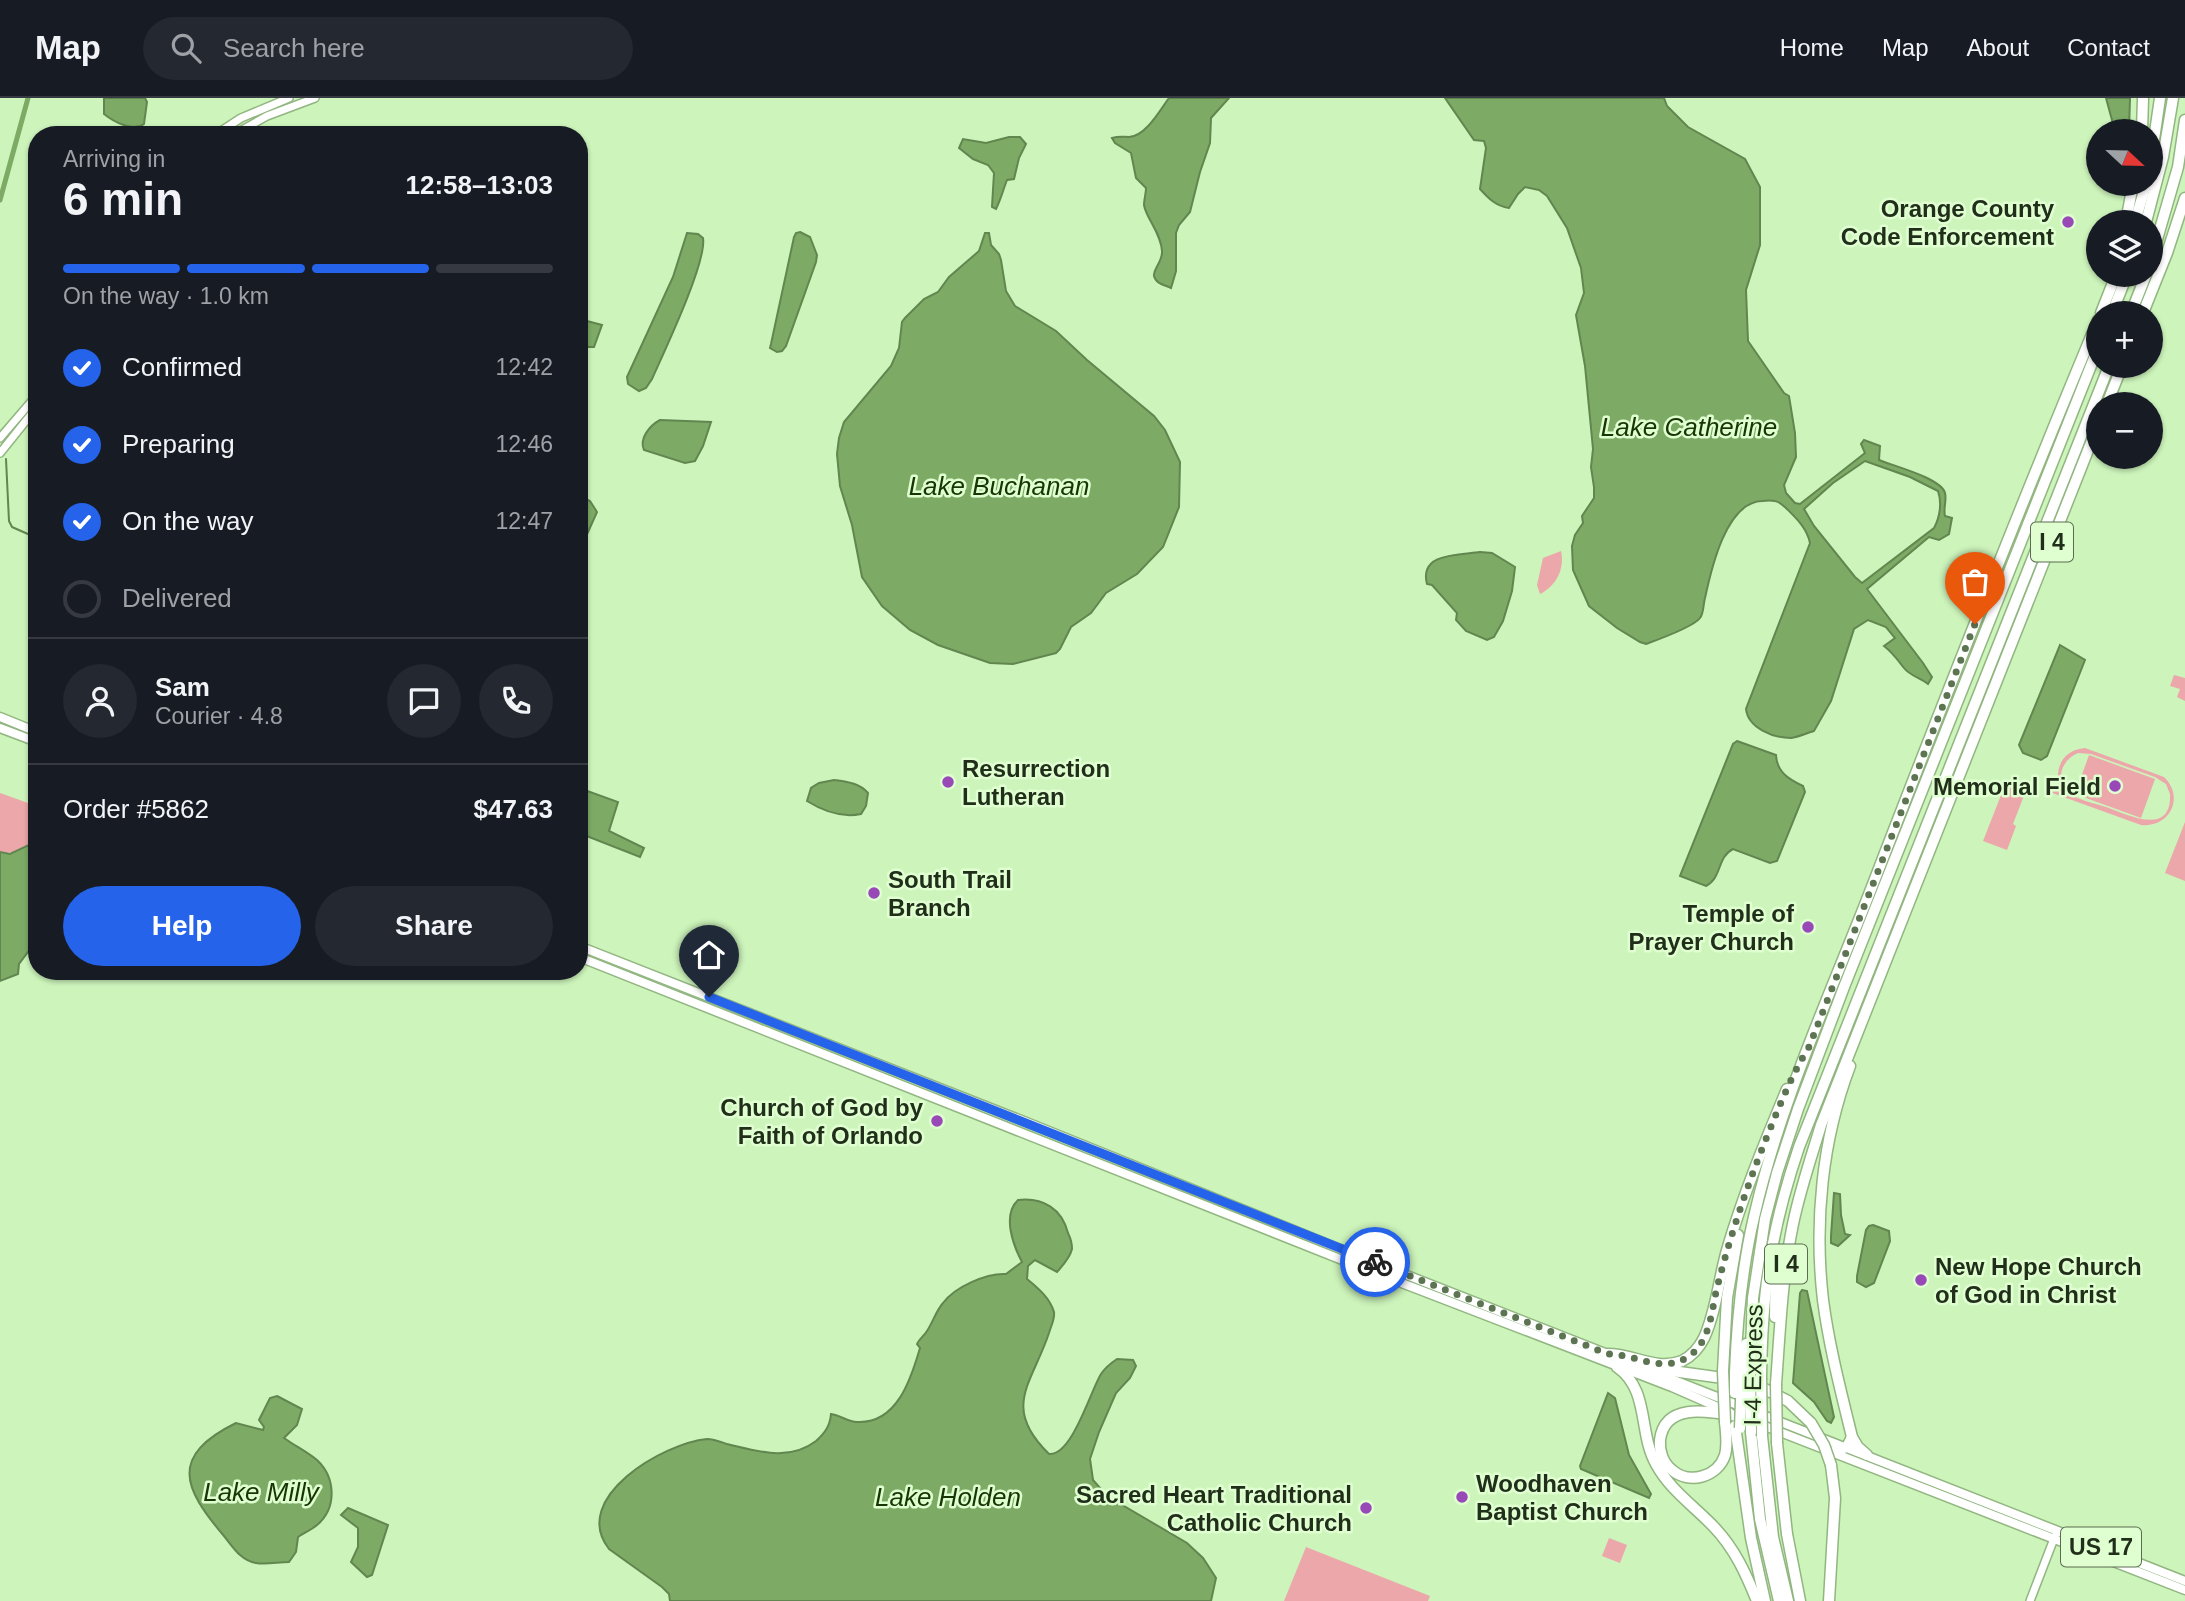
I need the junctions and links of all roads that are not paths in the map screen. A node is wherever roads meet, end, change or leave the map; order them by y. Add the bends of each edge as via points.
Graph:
1 (289, 98) edge
2 (315, 98) edge
3 (2143, 98) edge
4 (2160, 98) edge
5 (2173, 98) edge
6 (2142, 119) edge
7 (2157, 119) edge
8 (2185, 120) edge
9 (229, 126) edge
10 (249, 126) edge
11 (2184, 203) edge
12 (2149, 210) edge
13 (2163, 219) edge
14 (2147, 301) edge
15 (2086, 349) edge
16 (2086, 378) edge
17 (2104, 378) edge
18 (28, 405) edge
19 (28, 418) edge
20 (0, 438) edge
21 (0, 453) edge
22 (2086, 455) edge
23 (0, 717) edge
24 (0, 728) edge
25 (28, 728) edge
26 (28, 739) edge
27 (1907, 908) junction
28 (588, 950) edge
29 (588, 961) edge
30 (855, 1065) junction
31 (885, 1067) junction
32 (907, 1075) junction
33 (887, 1078) junction
34 (1774, 1132) junction
35 (1755, 1167) junction
36 (1144, 1170) junction
37 (1791, 1170) junction
38 (1128, 1174) junction
39 (1532, 1329) junction
40 (1604, 1352) junction
41 (1618, 1363) junction
42 (1742, 1374) junction
43 (1776, 1384) junction
44 (1736, 1423) junction
45 (1850, 1442) junction
46 (1831, 1452) junction
47 (1871, 1457) junction
48 (1858, 1463) junction
49 (2056, 1534) junction
50 (2185, 1581) edge
51 (2185, 1590) edge
52 (1757, 1601) edge
53 (1765, 1601) edge
54 (1779, 1601) edge
55 (1788, 1601) edge
56 (1800, 1601) edge
57 (1829, 1601) edge
58 (2030, 1601) edge

1 - 9 main road
2 - 10 main road
3 - 6 highway
4 - 7 highway
5 - 12 highway
8 - 13 highway
11 - 14 highway
15 - 34 highway, I 4
16 - 42 highway, I-4 Express via 1798,1110 1765,1219
17 - 37 highway, I-4 Express
18 - 20 main road
19 - 21 main road
22 - 27 highway, I 4
23 - 25 main road
24 - 26 main road
27 - 43 highway, I 4 via 1821,1125 1798,1200 1779,1326
27 - 45 highway via 1846,1077 1832,1130 1821,1214 1822,1282
28 - 31 main road, US 17
29 - 30 main road
30 - 31 main road
30 - 33 main road
31 - 32 main road, US 17
32 - 33 main road
32 - 36 main road, US 17
33 - 38 main road
34 - 35 highway
34 - 42 highway, I 4 via 1746,1252 1738,1310
35 - 40 highway via 1699,1347 1684,1360 1667,1364
35 - 42 highway via 1730,1273 1725,1319
36 - 38 main road
36 - 39 main road, US 17
37 - 42 highway, I-4 Express via 1776,1224 1762,1321
37 - 43 highway via 1775,1262
38 - 39 main road via 1477,1313 1490,1313
39 - 40 main road, US 17
39 - 41 main road, US 17
40 - 41 main road, US 17
41 - 44 main road, US 17 via 1682,1391
41 - 45 main road, US 17
41 - 52 highway via 1638,1392 1656,1465 1734,1552
41 - 57 highway, bridge via 1756,1384 1788,1401 1811,1423 1831,1465 1835,1493
42 - 44 highway, I 4, bridge
42 - 54 highway, I-4 Express, bridge via 1761,1527
42 - 55 highway, I-4 Express, bridge via 1762,1436 1773,1537
43 - 56 highway, I 4, bridge via 1787,1534
44 - 44 highway via 1725,1455 1713,1471 1691,1478 1667,1465 1661,1439 1674,1417 1700,1411
44 - 46 main road, US 17
44 - 53 highway, I 4 via 1741,1479
45 - 46 highway
45 - 47 highway
46 - 48 main road, US 17
47 - 48 main road
47 - 49 main road, US 17
48 - 49 main road, US 17
49 - 50 main road, US 17
49 - 51 main road, US 17
49 - 58 main road

